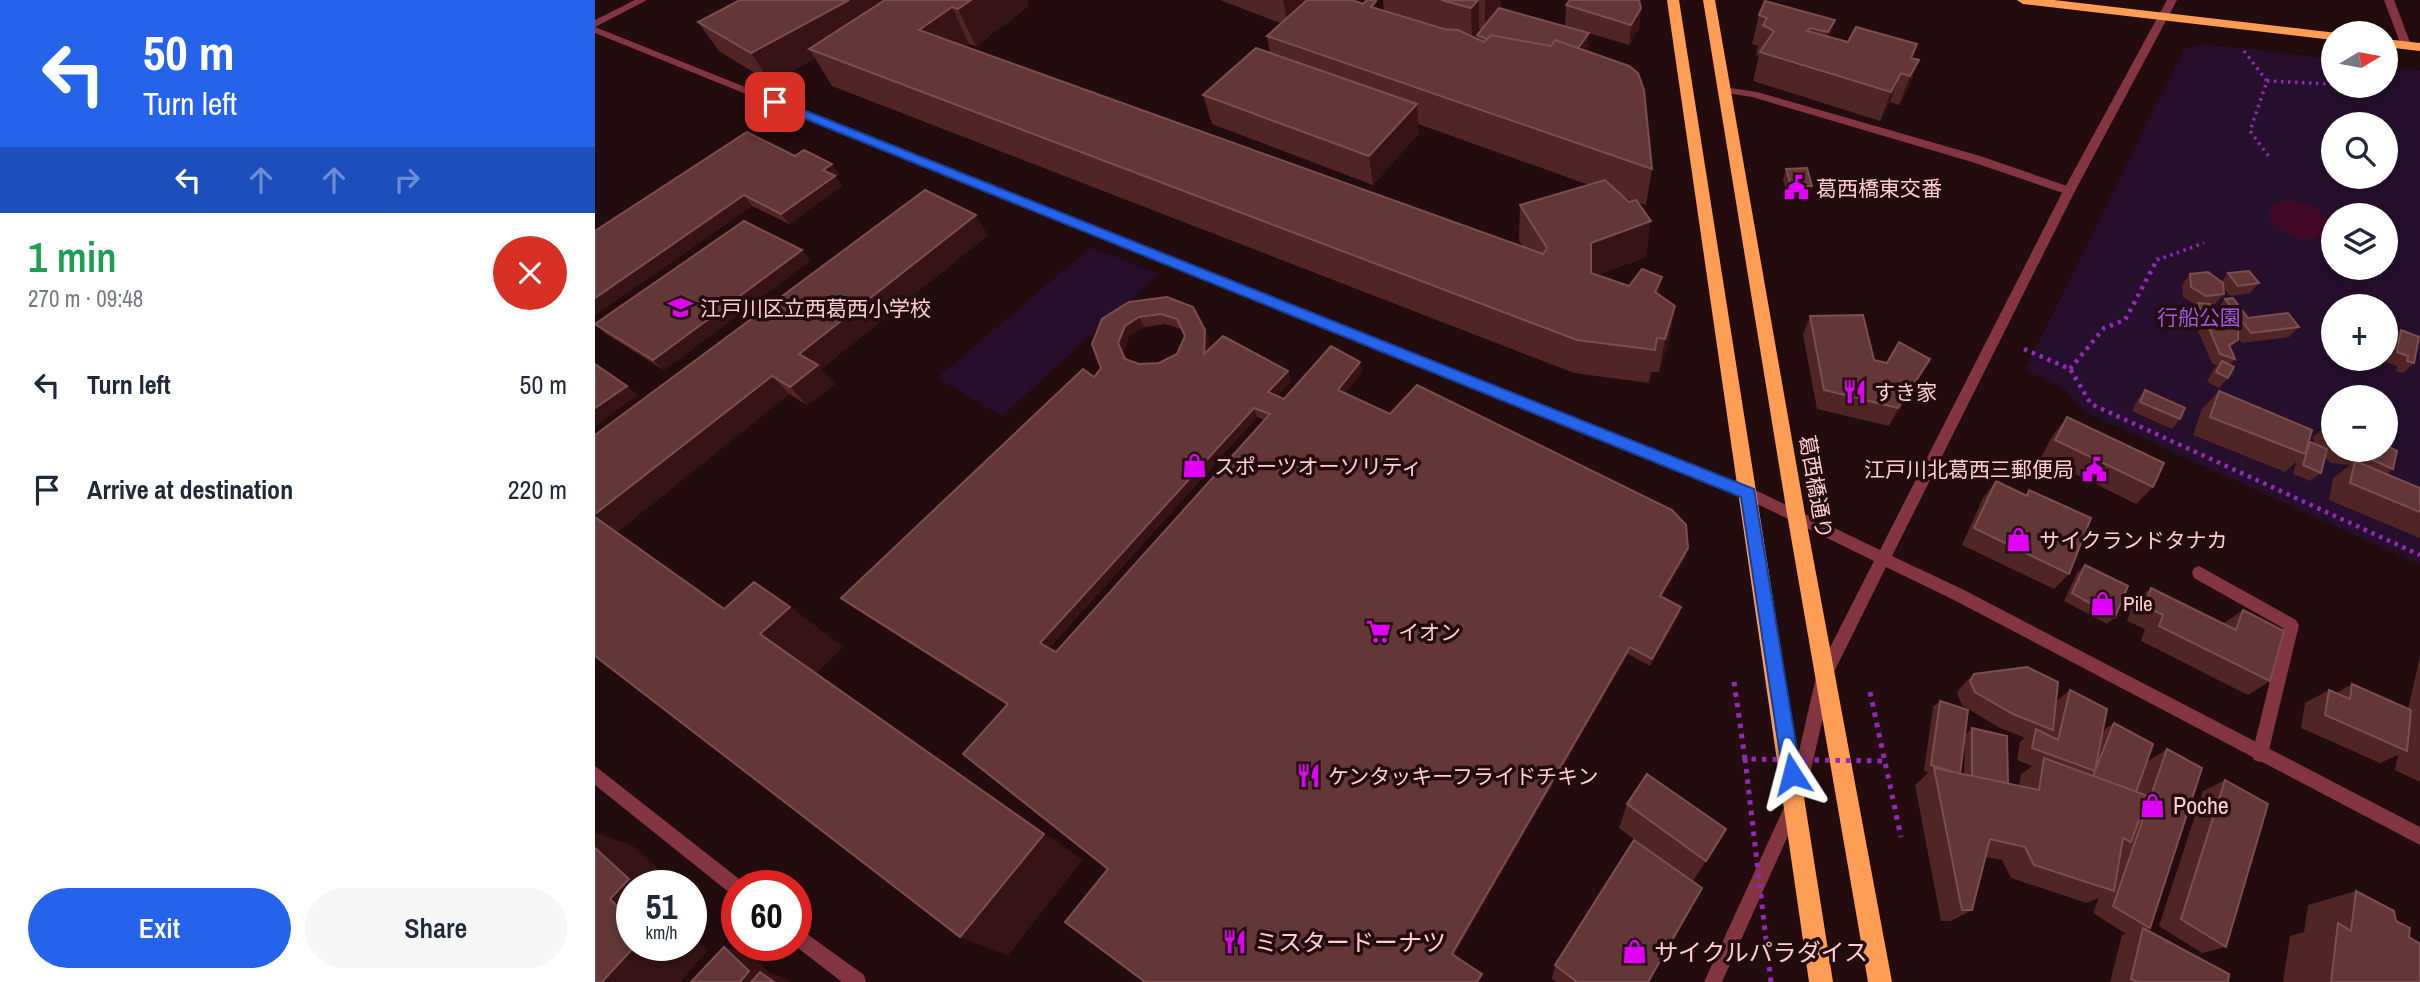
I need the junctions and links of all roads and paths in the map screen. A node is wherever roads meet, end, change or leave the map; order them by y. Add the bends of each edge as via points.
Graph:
1 (642, 0) edge
2 (1673, 0) edge
3 (1709, 0) edge
4 (2023, 0) edge
5 (2172, 0) edge
6 (2389, 0) edge
7 (2165, 16) junction
8 (595, 24) edge
9 (595, 30) edge
10 (2321, 35) edge
11 (2237, 42) dead end
12 (2398, 44) edge
13 (2406, 45) junction
14 (2420, 47) edge
15 (2267, 81) junction
16 (2321, 83) edge
17 (1724, 90) junction
18 (2270, 158) dead end
19 (2069, 191) junction
20 (2204, 243) dead end
21 (2024, 349) dead end
22 (2070, 369) junction
23 (1748, 493) junction
24 (1796, 514) junction
25 (2420, 555) edge
26 (1883, 558) junction
27 (2199, 573) dead end
28 (1825, 673) junction
29 (1734, 682) dead end
30 (1870, 692) dead end
31 (2260, 754) junction
32 (1745, 759) junction
33 (1883, 761) junction
34 (595, 774) edge
35 (1796, 800) junction
36 (1901, 836) dead end
37 (2420, 836) edge
38 (721, 875) edge
39 (812, 947) edge
40 (857, 982) edge
41 (1713, 982) edge
42 (1771, 982) edge
43 (1821, 982) edge
44 (1880, 982) edge

1 - 8 street
2 - 23 main road
3 - 17 main road, 葛西橋通り
4 - 7 main road
5 - 7 street
6 - 13 street
7 - 10 main road
7 - 19 street
9 - 23 street
11 - 15 path
12 - 13 main road
13 - 14 main road
15 - 16 path
15 - 18 path via 2250,131
17 - 19 street via 1963,155
17 - 24 main road, 葛西橋通り
19 - 26 street
20 - 22 path via 2159,257 2125,320 2104,328
21 - 22 path
22 - 25 path via 2091,404
23 - 24 street
23 - 35 main road
24 - 26 street
24 - 28 main road, 葛西橋通り
26 - 28 street
26 - 31 street
27 - 31 street via 2291,625
28 - 35 street
28 - 44 main road, 葛西橋通り
29 - 32 path
30 - 33 path
31 - 37 street
32 - 33 path, bridge
32 - 42 path, bridge
33 - 36 path
34 - 38 street
35 - 41 street
35 - 43 main road
39 - 40 street

